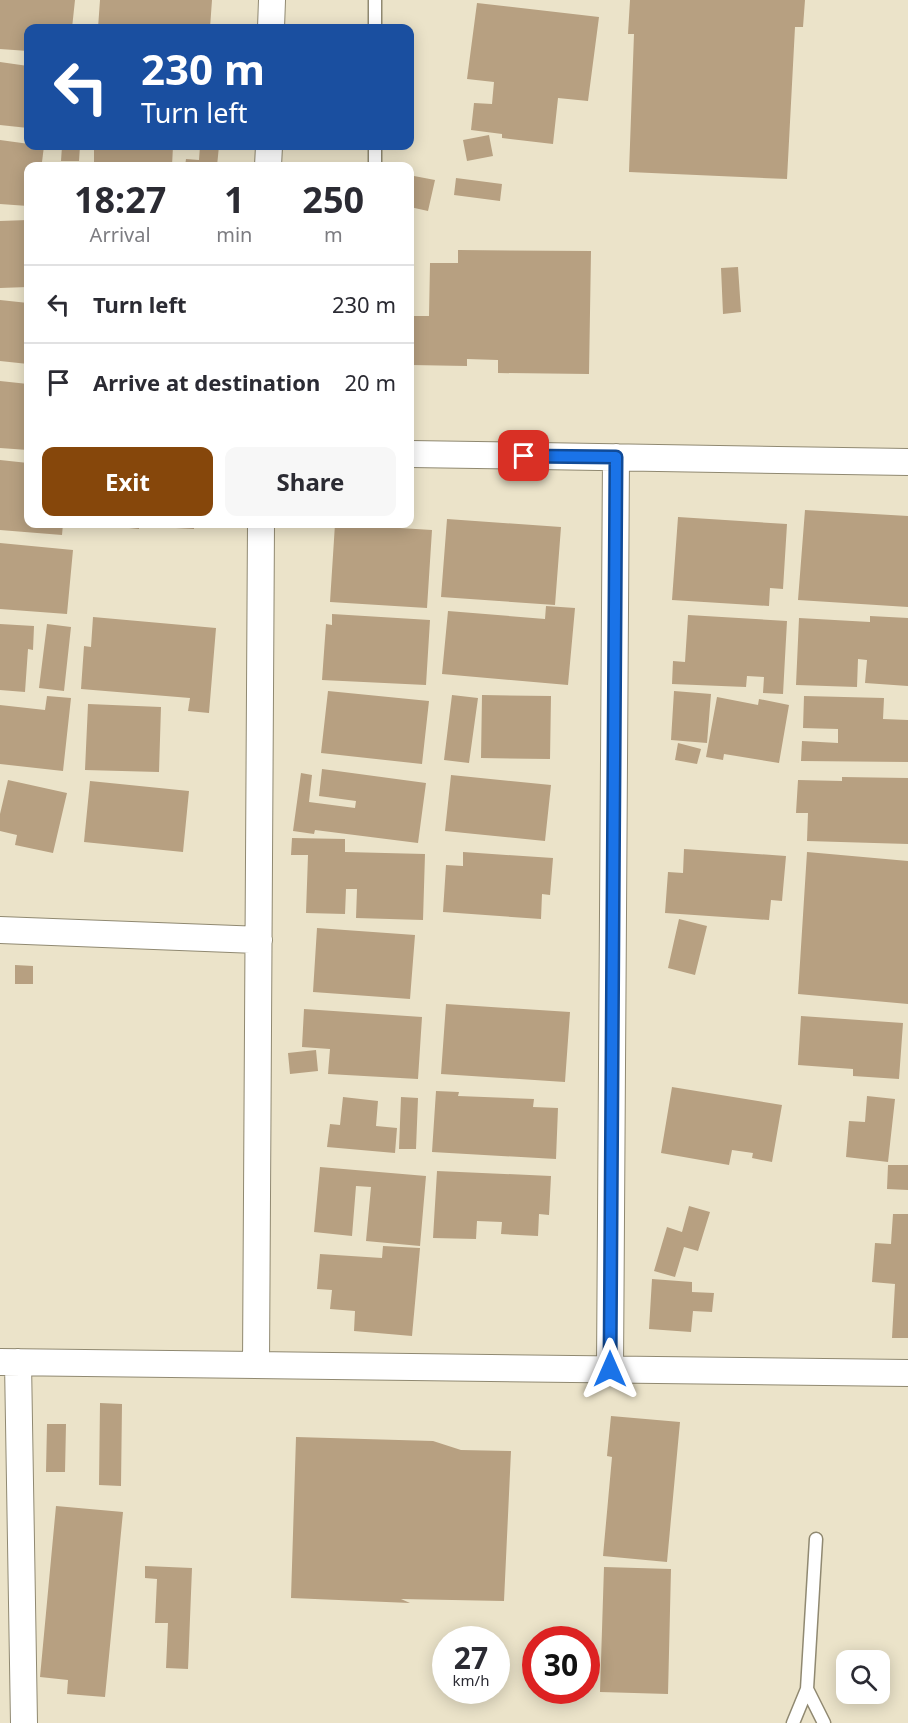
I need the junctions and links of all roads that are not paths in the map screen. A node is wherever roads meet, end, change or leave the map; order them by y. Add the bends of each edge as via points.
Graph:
1 (272, 0) edge
2 (375, 0) edge
3 (272, 24) edge
4 (375, 24) edge
5 (414, 454) edge
6 (616, 457) junction
7 (908, 462) edge
8 (261, 528) edge
9 (0, 930) edge
10 (259, 940) junction
11 (9, 1362) edge
12 (256, 1365) junction
13 (610, 1369) junction
14 (908, 1373) edge
15 (816, 1539) dead end
16 (807, 1689) junction
17 (24, 1723) edge
18 (793, 1723) edge
19 (824, 1723) edge

1 - 3 street
2 - 4 lane
5 - 6 street
6 - 7 street
6 - 13 street
8 - 10 street
9 - 10 street
10 - 12 street
11 - 12 street
11 - 17 street
12 - 13 street
13 - 14 street
15 - 16 lane
16 - 18 lane
16 - 19 lane

